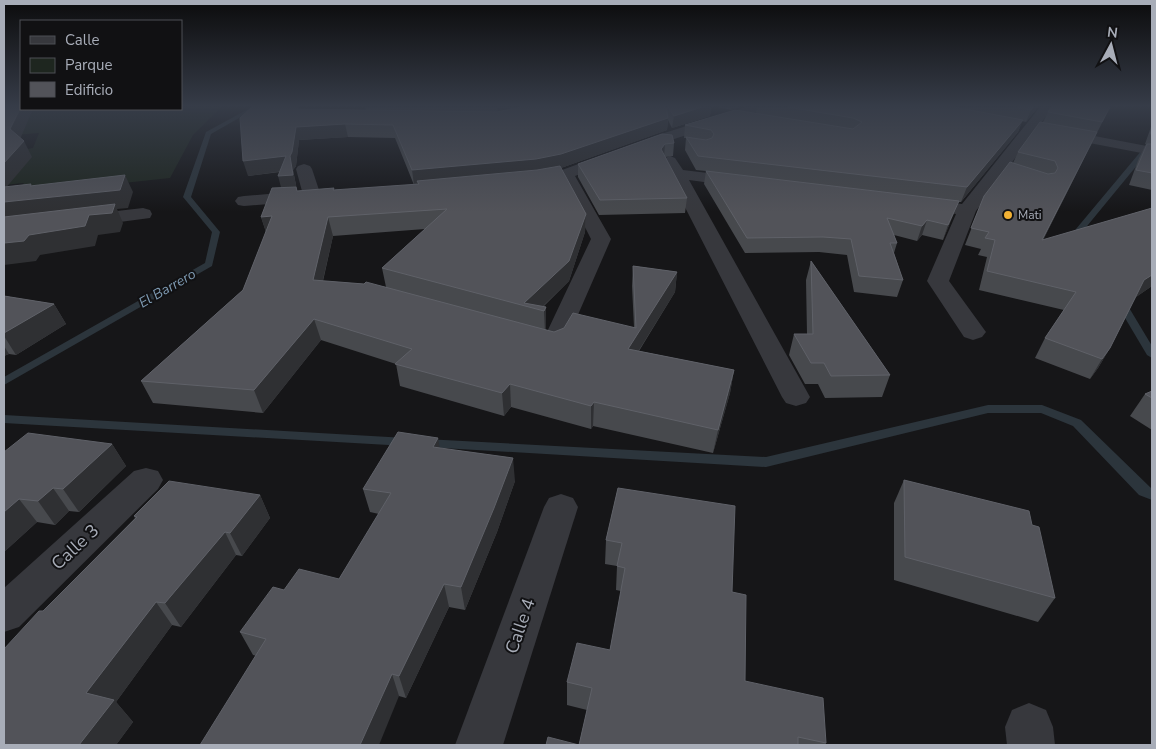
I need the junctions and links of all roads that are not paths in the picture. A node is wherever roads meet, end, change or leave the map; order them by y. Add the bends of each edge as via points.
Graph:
1 (652, 142) edge
2 (661, 142) edge
3 (675, 142) edge
4 (1020, 142) edge
5 (1107, 142) edge
6 (686, 144) edge
7 (1152, 150) edge
8 (304, 169) dead end
9 (1000, 169) junction
10 (566, 174) junction
11 (676, 174) junction
12 (1017, 174) edge
13 (509, 182) edge
14 (754, 183) edge
15 (330, 195) edge
16 (312, 196) junction
17 (244, 200) dead end
18 (899, 202) edge
19 (967, 210) junction
20 (143, 214) dead end
21 (61, 223) edge
22 (973, 332) dead end
23 (516, 334) edge
24 (796, 397) dead end
25 (146, 480) dead end
26 (561, 507) dead end
27 (4, 614) edge
28 (479, 745) edge

1 - 10 street
2 - 11 street
3 - 6 street
4 - 9 street
5 - 7 street
8 - 16 street
9 - 12 street
9 - 19 street
10 - 13 street
10 - 23 street via 601,239 554,344
11 - 14 street
11 - 24 street
15 - 16 street
16 - 17 street
18 - 19 street
19 - 22 street via 938,281
20 - 21 street
25 - 27 street, Calle 3
26 - 28 street, Calle 4

